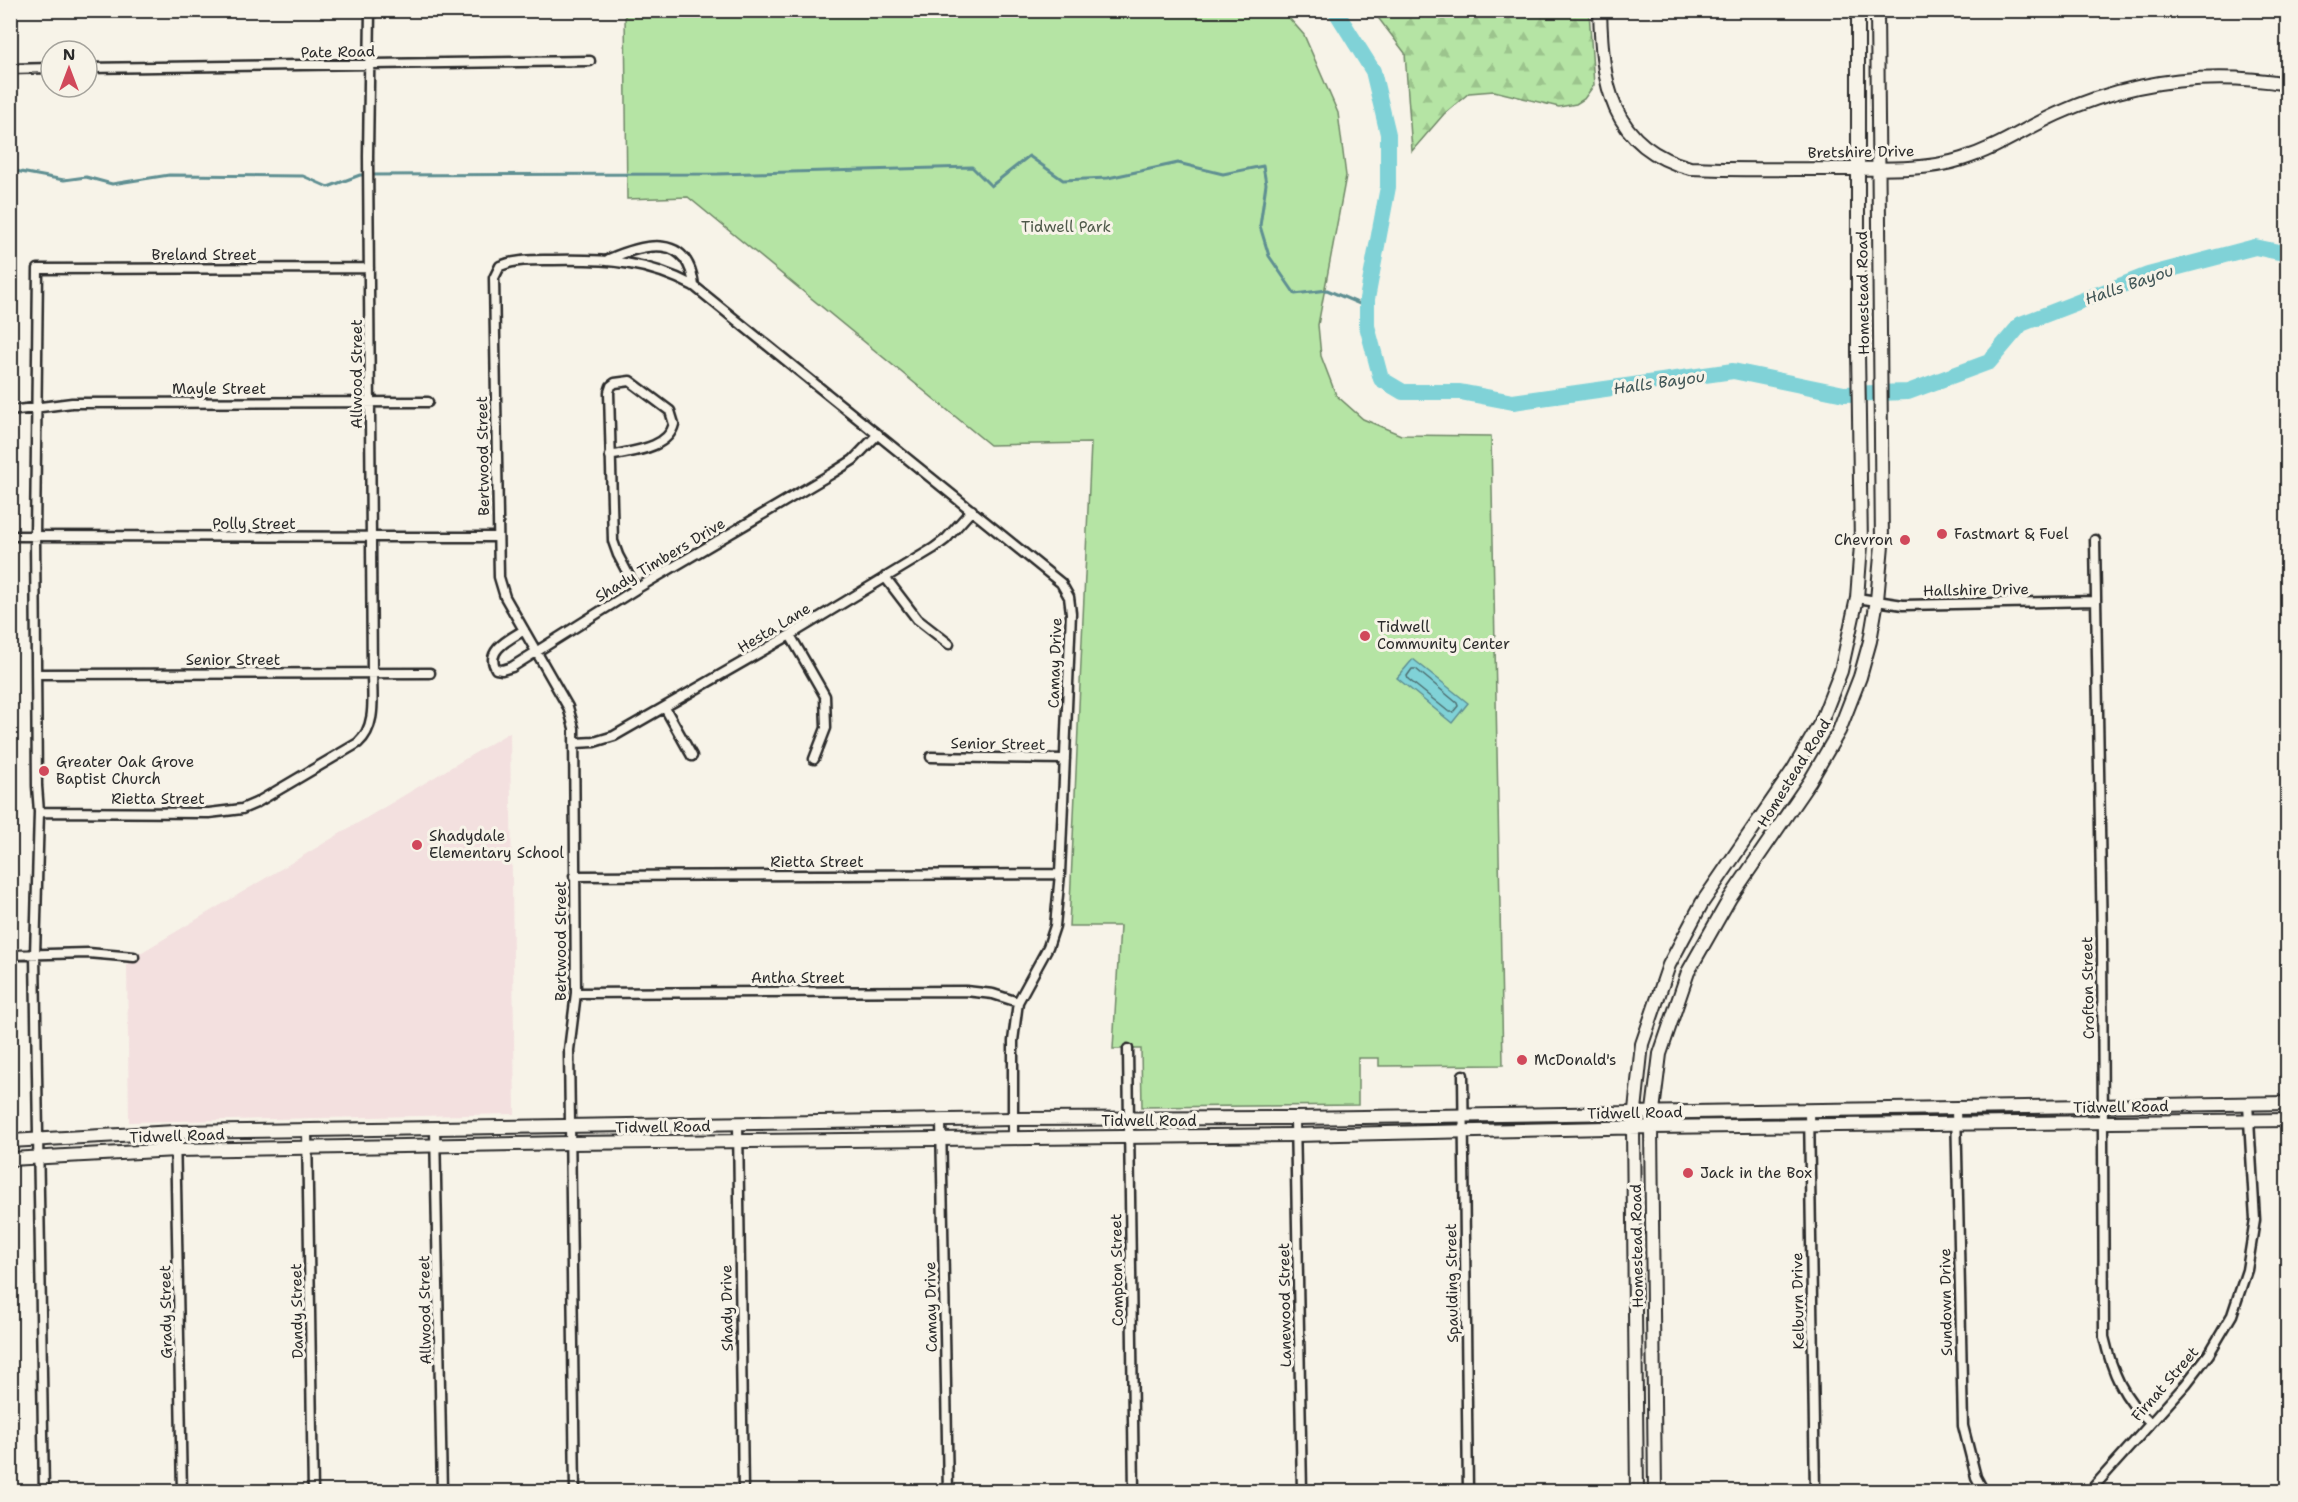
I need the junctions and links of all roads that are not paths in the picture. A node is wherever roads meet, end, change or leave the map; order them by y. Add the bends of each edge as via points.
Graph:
1 (370, 10) edge
2 (1600, 10) edge
3 (1858, 10) edge
4 (1877, 10) edge
5 (1877, 29) junction
6 (1858, 30) junction
7 (590, 61) dead end
8 (371, 65) junction
9 (39, 68) edge
10 (99, 68) edge
11 (10, 69) edge
12 (2288, 84) edge
13 (1859, 168) junction
14 (1877, 168) junction
15 (606, 260) junction
16 (500, 266) joint
17 (369, 268) junction
18 (694, 286) junction
19 (1858, 321) junction
20 (1879, 322) junction
21 (370, 402) junction
22 (428, 402) dead end
23 (36, 407) junction
24 (10, 411) edge
25 (878, 434) junction
26 (610, 456) junction
27 (1881, 462) junction
28 (1860, 464) junction
29 (972, 510) junction
30 (10, 536) edge
31 (35, 537) junction
32 (497, 537) junction
33 (371, 538) junction
34 (2095, 540) dead end
35 (885, 577) junction
36 (636, 589) junction
37 (1857, 598) junction
38 (1877, 600) junction
39 (2095, 601) junction
40 (524, 630) junction
41 (790, 635) junction
42 (949, 644) dead end
43 (536, 651) junction
44 (372, 673) junction
45 (430, 673) dead end
46 (36, 674) junction
47 (665, 708) junction
48 (1821, 722) junction
49 (1839, 731) junction
50 (365, 737) joint
51 (575, 743) junction
52 (692, 756) dead end
53 (931, 757) dead end
54 (814, 759) dead end
55 (1065, 759) junction
56 (39, 812) junction
57 (1746, 838) junction
58 (1764, 848) junction
59 (1060, 874) junction
60 (574, 876) junction
61 (10, 955) edge
62 (35, 955) junction
63 (134, 957) dead end
64 (576, 993) junction
65 (1018, 1002) junction
66 (1128, 1049) dead end
67 (1463, 1075) dead end
68 (2288, 1103) edge
69 (2248, 1104) junction
70 (2103, 1106) junction
71 (1956, 1108) junction
72 (1809, 1110) junction
73 (1653, 1112) junction
74 (1634, 1113) junction
75 (1463, 1114) junction
76 (1295, 1118) junction
77 (1013, 1119) junction
78 (1129, 1119) junction
79 (2248, 1120) junction
80 (2288, 1120) edge
81 (941, 1121) junction
82 (2102, 1122) junction
83 (738, 1124) junction
84 (1956, 1124) junction
85 (571, 1126) junction
86 (1809, 1126) junction
87 (1651, 1127) junction
88 (435, 1129) junction
89 (1633, 1129) junction
90 (307, 1131) junction
91 (1463, 1131) junction
92 (176, 1132) junction
93 (1295, 1135) junction
94 (1129, 1136) junction
95 (1013, 1137) junction
96 (38, 1139) junction
97 (940, 1139) junction
98 (10, 1141) edge
99 (738, 1141) junction
100 (571, 1143) junction
101 (435, 1146) junction
102 (308, 1149) junction
103 (176, 1150) junction
104 (38, 1157) junction
105 (10, 1158) edge
106 (1634, 1265) junction
107 (1652, 1266) junction
108 (1654, 1407) junction
109 (1636, 1409) junction
110 (2150, 1423) junction
111 (44, 1491) edge
112 (182, 1491) edge
113 (313, 1491) edge
114 (442, 1491) edge
115 (575, 1491) edge
116 (743, 1491) edge
117 (948, 1491) edge
118 (1134, 1491) edge
119 (1302, 1491) edge
120 (1468, 1491) edge
121 (1637, 1491) edge
122 (1655, 1491) edge
123 (1815, 1491) edge
124 (1984, 1491) edge
125 (2089, 1491) edge

1 - 8 street, Allwood Street
2 - 13 main road, Bretshire Drive via 1606,85 1626,126 1655,155 1690,168
3 - 6 main road, Homestead Road
4 - 5 main road, Homestead Road
5 - 6 main road
5 - 14 main road, Homestead Road
6 - 13 main road, Homestead Road
7 - 8 street, Pate Road
8 - 10 street, Pate Road
8 - 17 street, Allwood Street
9 - 11 street
12 - 14 main road, Bretshire Drive via 2258,79 2192,78 2127,88 2064,111 2002,144 1961,159 1913,168
13 - 14 main road, Bretshire Drive
13 - 19 main road, Homestead Road
14 - 20 main road, Homestead Road
15 - 16 street, Camay Drive via 514,260
15 - 18 street, Camay Drive via 654,268
15 - 18 street, Camay Drive via 642,247 665,246 687,262
16 - 32 street, Bertwood Street via 494,278
17 - 21 street, Allwood Street
17 - 23 street, Breland Street via 38,269
18 - 25 street, Camay Drive
19 - 20 main road
19 - 28 main road, Homestead Road
20 - 27 main road, Homestead Road
21 - 22 street, Mayle Street
21 - 23 street, Mayle Street via 72,403
21 - 33 street, Allwood Street
23 - 24 street, Mayle Street
23 - 31 street
25 - 29 street, Camay Drive
25 - 36 street, Shady Timbers Drive via 853,460
26 - 26 street via 611,386 630,381 670,411 674,424 669,436 660,442
26 - 36 street via 613,541
27 - 28 main road
27 - 38 main road, Homestead Road
28 - 37 main road, Homestead Road
29 - 35 street, Hesta Lane via 946,539
29 - 55 street, Camay Drive via 1061,583 1069,597
30 - 31 street, Polly Street
31 - 33 street, Polly Street
31 - 46 street
32 - 33 street, Polly Street
32 - 40 street, Bertwood Street via 499,577 505,597
33 - 44 street, Allwood Street
34 - 39 street, Crofton Street
35 - 41 street, Hesta Lane
35 - 42 street via 917,619
36 - 43 street, Shady Timbers Drive
37 - 38 street, Hallshire Drive
37 - 48 main road, Homestead Road via 1841,671
38 - 39 street, Hallshire Drive via 1904,606
38 - 49 main road, Homestead Road via 1860,677
39 - 70 street, Crofton Street
40 - 43 street, Bertwood Street
40 - 43 street, Shady Timbers Drive via 496,651 493,664 502,670 512,667
41 - 47 street, Hesta Lane
41 - 54 street via 825,696 826,728
43 - 51 street, Bertwood Street via 568,707
44 - 45 street, Senior Street
44 - 46 street, Senior Street
44 - 50 street, Allwood Street via 372,719
46 - 56 street
47 - 51 street, Hesta Lane via 606,740
47 - 52 street
48 - 49 main road
48 - 57 main road, Homestead Road
49 - 58 main road, Homestead Road
50 - 56 street, Rietta Street via 242,809 209,813
51 - 60 street, Bertwood Street
53 - 55 street, Senior Street
55 - 59 street, Camay Drive
56 - 62 street
57 - 58 main road
57 - 74 main road, Homestead Road via 1702,903 1669,965 1642,1044
58 - 73 main road, Homestead Road via 1688,972 1660,1054
59 - 60 street, Rietta Street
59 - 65 street, Camay Drive via 1055,926
60 - 64 street, Bertwood Street
61 - 62 street
62 - 63 street via 88,953
62 - 96 street
64 - 65 street, Antha Street via 966,991
64 - 85 street, Bertwood Street via 569,1050
65 - 77 street, Camay Drive via 1013,1041
66 - 78 street, Compton Street
67 - 75 street, Spaulding Street
68 - 69 main road, Tidwell Road
69 - 70 main road, Tidwell Road
69 - 79 street, Firnat Street
70 - 71 main road, Tidwell Road
70 - 82 street, Crofton Street
71 - 72 main road, Tidwell Road
71 - 84 street, Sundown Drive
72 - 73 main road, Tidwell Road
72 - 86 street, Kelburn Drive
73 - 74 main road, Tidwell Road
73 - 87 main road, Homestead Road
74 - 75 main road, Tidwell Road
74 - 89 main road, Homestead Road
75 - 76 main road, Tidwell Road
75 - 91 street, Spaulding Street
76 - 78 main road, Tidwell Road
76 - 93 street, Lanewood Street
77 - 78 main road, Tidwell Road
77 - 81 main road, Tidwell Road
77 - 95 street, Camay Drive
78 - 94 street, Compton Street
79 - 80 main road, Tidwell Road
79 - 82 main road, Tidwell Road
79 - 110 street, Firnat Street via 2255,1220 2247,1270 2232,1315 2209,1354
81 - 83 main road, Tidwell Road
81 - 97 street, Camay Drive
82 - 84 main road, Tidwell Road
82 - 110 street, Crofton Street via 2104,1337 2116,1380
83 - 85 main road, Tidwell Road
83 - 99 street, Shady Drive
84 - 86 main road, Tidwell Road
84 - 124 street, Sundown Drive via 1962,1426 1976,1477
85 - 88 main road, Tidwell Road
85 - 100 street, Bertwood Street
86 - 87 main road, Tidwell Road
86 - 123 street, Kelburn Drive
87 - 89 main road, Tidwell Road
87 - 107 main road, Homestead Road
88 - 90 main road, Tidwell Road
88 - 101 street, Allwood Street
89 - 91 main road, Tidwell Road
89 - 106 main road, Homestead Road
90 - 92 main road, Tidwell Road
90 - 102 street, Dandy Street
91 - 93 main road, Tidwell Road
91 - 120 street, Spaulding Street
92 - 96 main road, Tidwell Road
92 - 103 street, Grady Street
93 - 94 main road, Tidwell Road
93 - 119 street, Lanewood Street
94 - 95 main road, Tidwell Road
94 - 118 street, Compton Street
95 - 97 main road, Tidwell Road
96 - 98 main road, Tidwell Road
96 - 104 street
97 - 99 main road, Tidwell Road
97 - 117 street, Camay Drive
99 - 100 main road, Tidwell Road
99 - 116 street, Shady Drive
100 - 101 main road, Tidwell Road
100 - 115 street, Bertwood Street
101 - 102 main road, Tidwell Road
101 - 114 street, Allwood Street
102 - 103 main road, Tidwell Road
102 - 113 street, Dandy Street
103 - 104 main road, Tidwell Road
103 - 112 street, Grady Street
104 - 105 main road, Tidwell Road
104 - 111 street
106 - 107 main road
106 - 109 main road, Homestead Road
107 - 108 main road, Homestead Road
108 - 109 main road
108 - 122 main road, Homestead Road
109 - 121 main road, Homestead Road
110 - 125 street, Firnat Street

